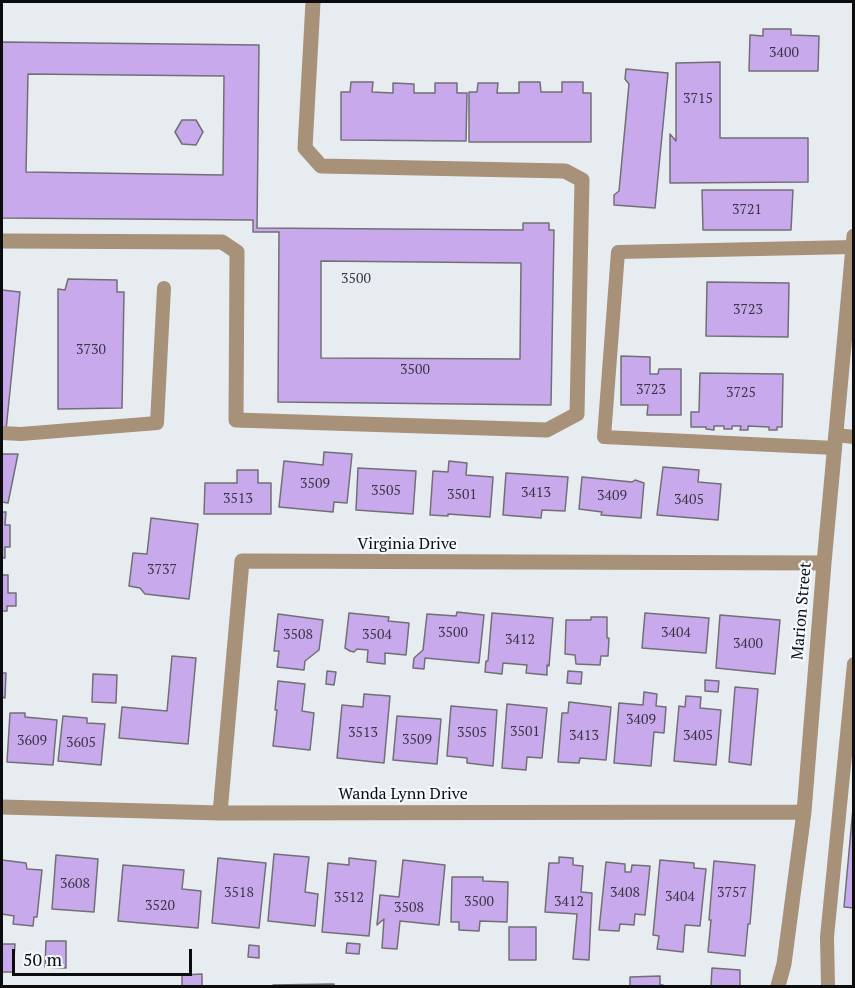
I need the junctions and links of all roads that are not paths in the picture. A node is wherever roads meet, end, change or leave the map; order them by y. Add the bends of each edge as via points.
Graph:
1 (313, 2) edge
2 (2, 241) edge
3 (853, 242) edge
4 (164, 288) dead end
5 (2, 433) edge
6 (854, 437) edge
7 (835, 442) junction
8 (824, 562) junction
9 (854, 664) edge
10 (2, 807) edge
11 (804, 812) junction
12 (220, 813) junction
13 (778, 987) edge
14 (828, 987) edge

1 - 2 street via 305,148 321,166 565,171 582,180 577,414 547,430 236,420 237,252 222,242
3 - 7 street, Marion Street
3 - 7 lane via 618,252 604,437
4 - 5 lane via 157,423
6 - 7 lane
7 - 8 street, Marion Street
8 - 11 street, Marion Street
8 - 12 street, Virginia Drive via 242,561
9 - 14 lane via 827,937
10 - 12 street, Wanda Lynn Drive
11 - 12 street, Wanda Lynn Drive
11 - 13 street, Marion Street

